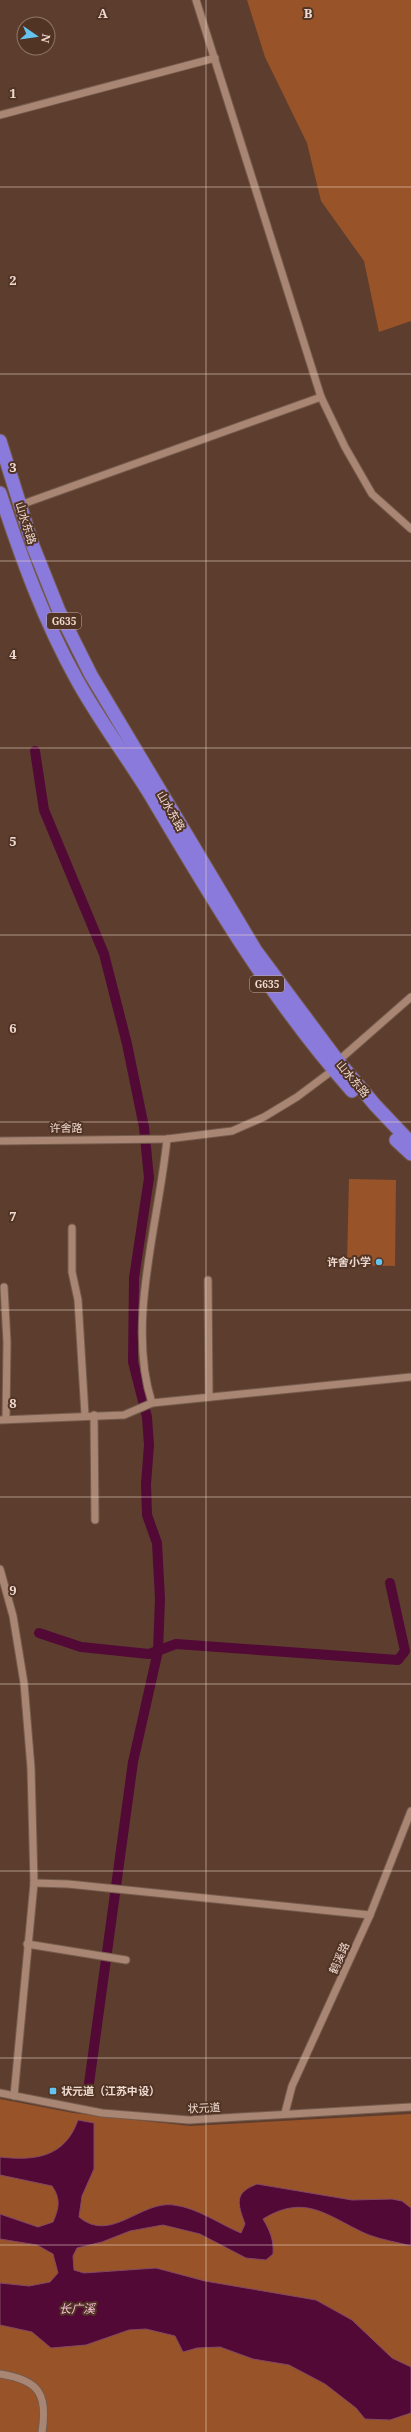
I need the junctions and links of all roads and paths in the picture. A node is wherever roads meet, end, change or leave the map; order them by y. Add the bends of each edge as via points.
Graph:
1 (196, 0) edge
2 (215, 58) junction
3 (0, 115) edge
4 (321, 397) junction
5 (0, 441) edge
6 (0, 493) edge
7 (20, 505) junction
8 (411, 529) edge
9 (411, 996) edge
10 (335, 1065) junction
11 (164, 1139) junction
12 (0, 1141) edge
13 (411, 1143) edge
14 (411, 1154) edge
15 (72, 1228) dead end
16 (208, 1280) dead end
17 (4, 1287) dead end
18 (411, 1377) edge
19 (208, 1397) junction
20 (152, 1403) junction
21 (85, 1415) junction
22 (94, 1415) junction
23 (3, 1420) edge
24 (95, 1520) dead end
25 (0, 1569) edge
26 (411, 1811) edge
27 (34, 1883) junction
28 (370, 1915) junction
29 (27, 1944) junction
30 (126, 1960) dead end
31 (0, 2093) edge
32 (14, 2096) junction
33 (411, 2107) edge
34 (285, 2113) junction
35 (0, 2374) edge
36 (42, 2432) edge

1 - 2 street
2 - 3 street
2 - 4 street
4 - 7 street
4 - 8 street via 345,447 372,494
5 - 7 highway, 山水东路 / G635
6 - 10 highway, 山水东路 / G635 via 31,583 77,680 242,948 279,1000
7 - 10 highway, 山水东路 / G635 via 59,611 91,675 256,951
9 - 10 street, 许舍路
10 - 11 street, 许舍路 via 297,1097 232,1131
10 - 13 highway, 山水东路 / G635
10 - 14 highway, 山水东路 / G635
11 - 12 street, 许舍路
11 - 20 street via 163,1184 148,1268 143,1324 145,1381
15 - 21 street via 72,1272 78,1300
16 - 19 street
17 - 23 street via 7,1342
18 - 19 street
19 - 20 street
20 - 22 street via 126,1414
21 - 22 street
21 - 23 street
22 - 24 street
25 - 27 street via 13,1616 24,1683 31,1768
26 - 28 street, 鹤溪路
27 - 28 street
27 - 29 street
28 - 34 street, 鹤溪路 via 292,2086
29 - 30 street
29 - 32 street
31 - 32 street, 状元道
32 - 34 street, 状元道 via 102,2113 189,2120
33 - 34 street, 状元道
35 - 36 street via 14,2376 38,2391 43,2398 45,2411

